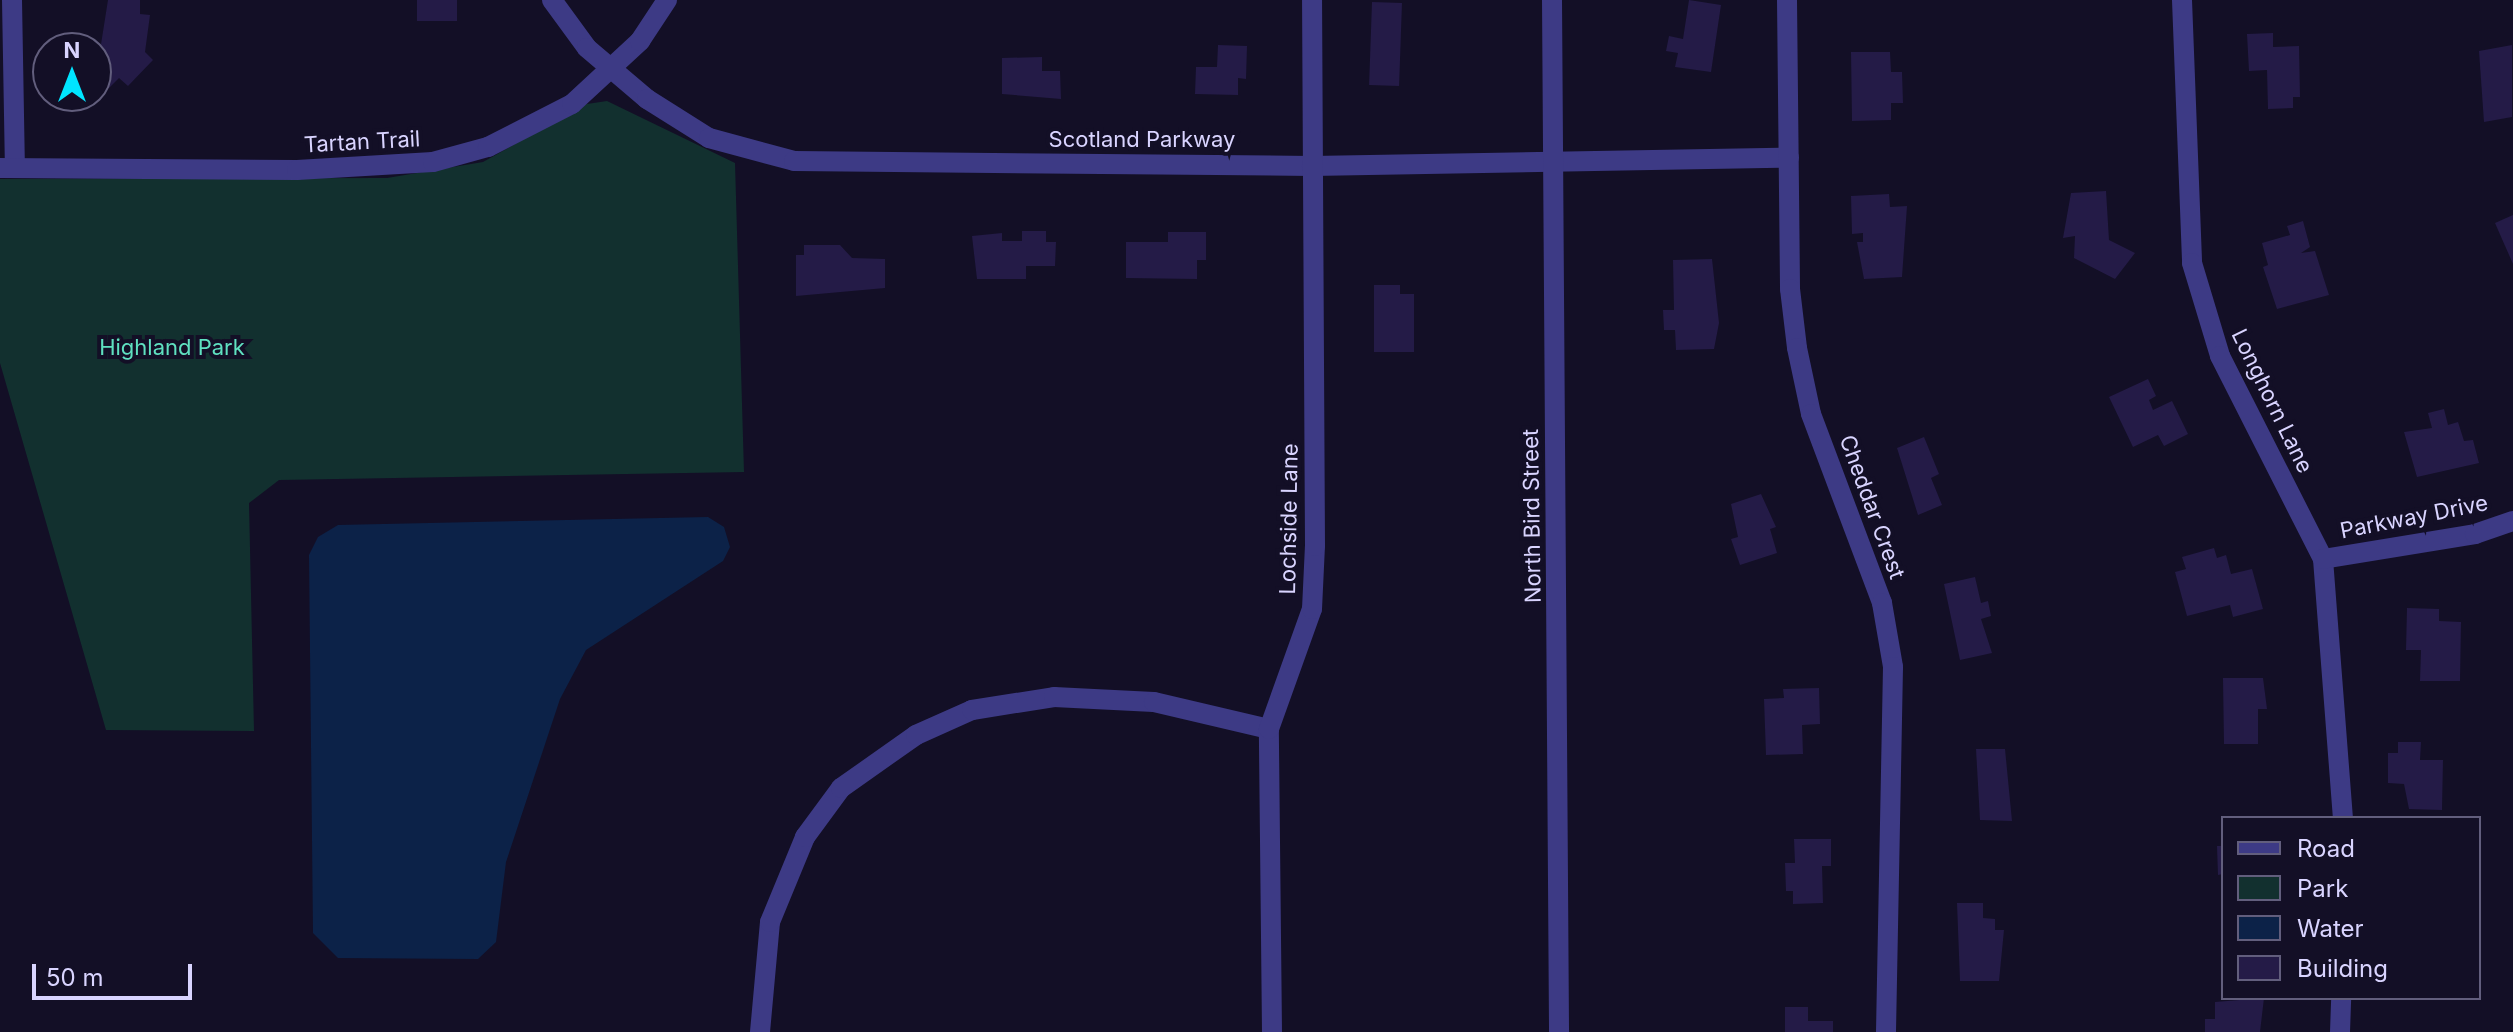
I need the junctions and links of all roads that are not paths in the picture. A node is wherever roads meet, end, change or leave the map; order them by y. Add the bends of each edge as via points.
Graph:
1 (12, 0) edge
2 (552, 0) edge
3 (667, 0) edge
4 (1312, 0) edge
5 (1552, 0) edge
6 (1787, 0) edge
7 (2182, 0) edge
8 (612, 72) junction
9 (1789, 158) junction
10 (1553, 165) junction
11 (1312, 166) junction
12 (8, 168) edge
13 (2513, 521) edge
14 (2323, 559) junction
15 (1269, 729) junction
16 (2343, 816) edge
17 (2341, 1000) edge
18 (760, 1032) edge
19 (1272, 1032) edge
20 (1559, 1032) edge
21 (1886, 1032) edge
22 (2340, 1032) edge

1 - 12 street
2 - 8 street, Scotland Parkway
3 - 8 street, Tartan Trail
4 - 11 street, Lochside Lane
5 - 10 street, North Bird Street
6 - 9 street, Cheddar Crest
7 - 14 street, Longhorn Lane via 2186,218 2196,284 2220,356
8 - 11 street, Scotland Parkway via 709,138 794,161
8 - 12 street, Tartan Trail via 538,126 433,162 297,170
9 - 10 street, Scotland Parkway
9 - 21 street, Cheddar Crest via 1797,348 1811,414 1882,603 1893,667
10 - 11 street, Scotland Parkway
10 - 20 street, North Bird Street
11 - 15 street, Lochside Lane via 1312,609
13 - 14 street, Parkway Drive via 2475,534
14 - 16 street, Longhorn Lane
15 - 18 street via 1154,702 1054,697 972,710 916,735 841,788 799,848 770,922
15 - 19 street, Lochside Lane
17 - 22 street

